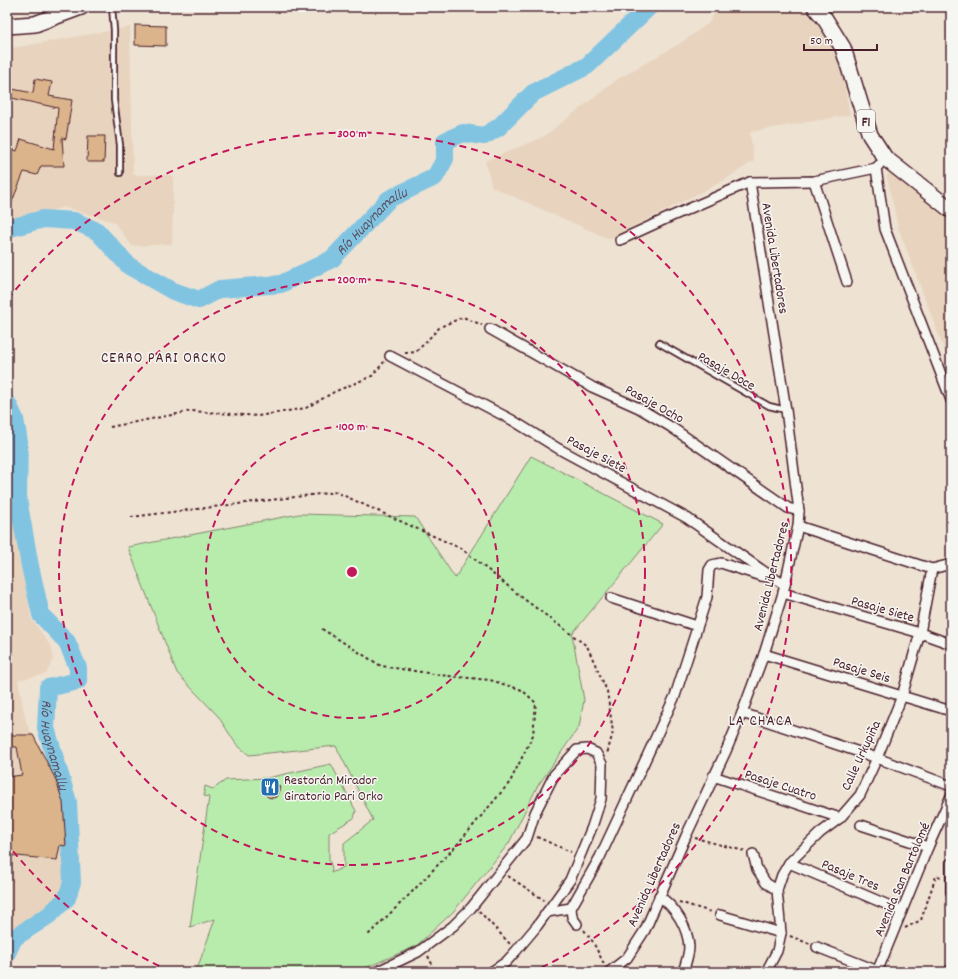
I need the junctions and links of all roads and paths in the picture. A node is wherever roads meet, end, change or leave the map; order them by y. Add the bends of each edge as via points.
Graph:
1 (80, 7) edge
2 (112, 7) edge
3 (815, 7) edge
4 (7, 26) edge
5 (880, 163) junction
6 (120, 173) dead end
7 (750, 182) junction
8 (814, 182) junction
9 (951, 210) edge
10 (620, 240) dead end
11 (847, 282) dead end
12 (490, 329) joint
13 (659, 343) dead end
14 (390, 356) junction
15 (951, 400) edge
16 (786, 410) junction
17 (110, 427) dead end
18 (799, 511) junction
19 (131, 517) dead end
20 (798, 526) junction
21 (951, 564) edge
22 (932, 570) junction
23 (772, 577) junction
24 (784, 589) junction
25 (611, 598) dead end
26 (697, 626) junction
27 (322, 629) dead end
28 (920, 633) junction
29 (951, 644) edge
30 (764, 654) junction
31 (902, 696) junction
32 (951, 711) edge
33 (742, 713) junction
34 (877, 758) junction
35 (601, 775) junction
36 (713, 776) junction
37 (951, 786) edge
38 (951, 796) edge
39 (840, 818) junction
40 (861, 825) dead end
41 (528, 834) junction
42 (686, 836) junction
43 (928, 848) junction
44 (753, 854) joint
45 (580, 855) junction
46 (789, 863) junction
47 (951, 864) edge
48 (500, 871) junction
49 (950, 879) edge
50 (777, 890) junction
51 (951, 892) edge
52 (662, 898) junction
53 (474, 905) junction
54 (571, 908) junction
55 (549, 909) junction
56 (902, 911) junction
57 (720, 915) joint
58 (577, 924) joint
59 (781, 933) junction
60 (892, 934) junction
61 (367, 936) dead end
62 (817, 947) joint
63 (423, 948) junction
64 (516, 951) junction
65 (607, 969) edge
66 (951, 969) edge
67 (877, 971) edge
68 (376, 972) edge
69 (436, 972) edge
70 (491, 972) edge
71 (682, 972) edge
72 (766, 972) edge
73 (950, 972) edge

1 - 4 highway via 35,24
2 - 6 lane via 114,100 120,145
3 - 5 highway, F1 via 843,48
5 - 8 street, Avenida Libertadores
5 - 9 highway, F1
5 - 15 street via 885,229
7 - 8 street, Avenida Libertadores
7 - 10 street
7 - 16 street, Avenida Libertadores
8 - 11 street
12 - 14 path via 462,317 440,327 416,352
12 - 18 street, Pasaje Ocho via 592,387 639,408 671,427 788,508
13 - 16 lane, Pasaje Doce via 769,406
14 - 17 path via 372,376 334,392 306,408 258,416 192,411
14 - 23 street, Pasaje Siete via 512,420 687,518
16 - 18 street, Avenida Libertadores
18 - 20 street, Avenida Libertadores
19 - 35 path via 336,492 462,549 587,646 607,691 613,732
20 - 22 street
20 - 24 street, Avenida Libertadores
21 - 22 street
22 - 28 street, Calle Urkupiña
23 - 24 street, Pasaje Siete
23 - 26 street via 760,576 721,563 712,565 709,570 707,596
24 - 28 street, Pasaje Siete
24 - 30 street, Avenida Libertadores
25 - 26 street
26 - 54 street via 675,696 600,857
27 - 61 path via 381,666 490,680 522,690 536,703 533,735 510,782 455,848
28 - 29 street, Pasaje Siete
28 - 31 street, Calle Urkupiña
30 - 31 street, Pasaje Seis
30 - 33 street, Avenida Libertadores
31 - 32 street, Pasaje Seis
31 - 34 street, Calle Urkupiña
33 - 34 street
33 - 36 street, Avenida Libertadores
34 - 37 street
34 - 39 street, Calle Urkupiña via 860,795
35 - 41 street via 602,764 596,753 587,749 578,750 570,756 554,775
35 - 45 street via 601,799
36 - 39 street, Pasaje Cuatro
36 - 42 street, Avenida Libertadores
38 - 43 street, Avenida San Bartolomé
39 - 46 street, Calle Urkupiña
40 - 43 street
41 - 45 path
41 - 48 street
42 - 44 path
42 - 52 street, Avenida Libertadores
43 - 56 street, Avenida San Bartolomé
44 - 50 street via 757,869 766,883
45 - 55 street via 570,880
46 - 50 street, Calle Urkupiña
46 - 56 street, Pasaje Tres
47 - 49 street
48 - 53 street
48 - 55 path
49 - 51 street
49 - 60 path via 936,876 920,920
50 - 59 street, Calle Urkupiña
52 - 57 path
52 - 65 street, Avenida Libertadores via 627,958
52 - 71 street via 679,917 686,932 689,948
53 - 63 street via 453,926
53 - 64 path
54 - 55 street
54 - 58 street via 572,917
55 - 64 street
56 - 60 street, Avenida San Bartolomé
57 - 59 street
58 - 65 path via 587,933
59 - 62 path
59 - 72 street, Calle Urkupiña via 777,951
60 - 67 street, Avenida San Bartolomé
62 - 67 street
63 - 68 street
63 - 69 path
64 - 70 street
66 - 73 street

